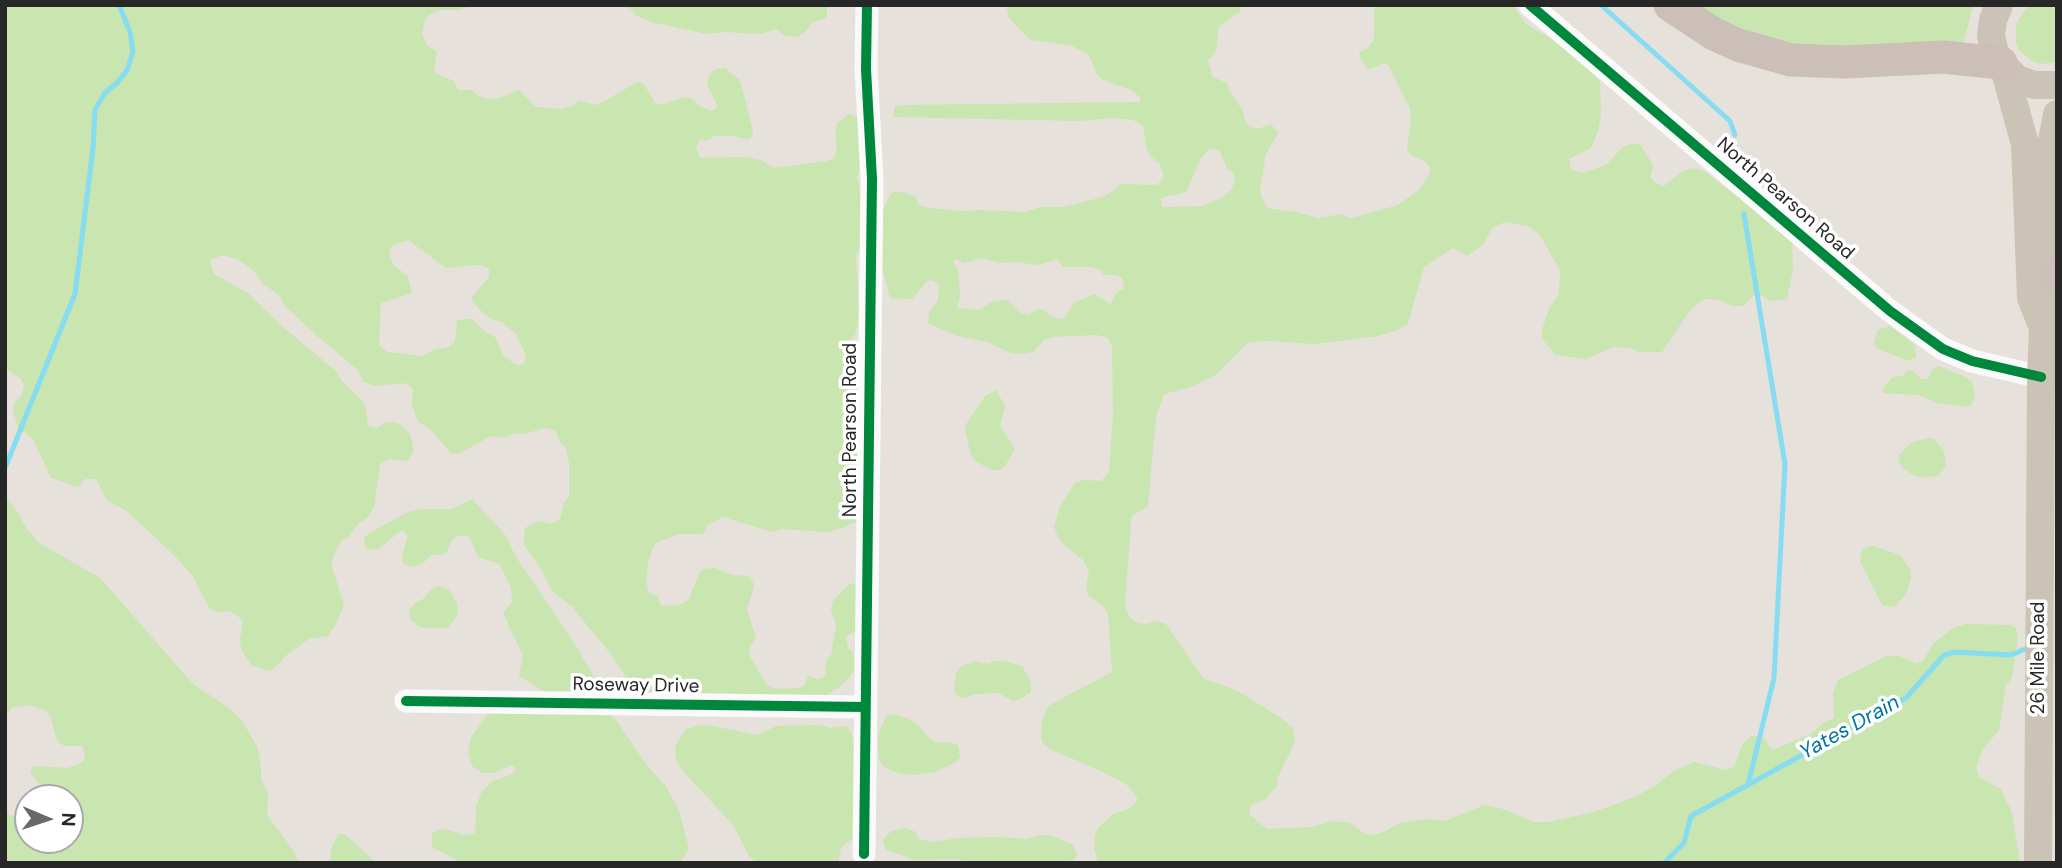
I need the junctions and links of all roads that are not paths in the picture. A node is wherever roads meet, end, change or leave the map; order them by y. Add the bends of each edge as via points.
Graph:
1 (867, 5) edge
2 (1530, 5) edge
3 (1670, 5) edge
4 (1999, 5) edge
5 (2002, 65) junction
6 (2057, 85) edge
7 (2057, 114) edge
8 (2056, 275) edge
9 (2043, 328) junction
10 (2041, 377) junction
11 (2049, 517) edge
12 (406, 701) dead end
13 (865, 707) junction
14 (864, 854) dead end
15 (2038, 863) edge

1 - 13 street, North Pearson Road via 872,179
2 - 10 street, North Pearson Road via 1890,312 1943,349
3 - 5 highway via 1726,40 1791,60 1943,57
4 - 5 main road, 26 Mile Road via 1991,35
5 - 6 main road via 2017,79
5 - 9 main road, 26 Mile Road via 2025,144 2031,298
7 - 8 main road, 26 Mile Road via 2052,141
8 - 9 main road, 26 Mile Road via 2055,299
9 - 10 main road, 26 Mile Road
10 - 11 main road, 26 Mile Road
11 - 15 main road, 26 Mile Road via 2039,598
12 - 13 street, Roseway Drive
13 - 14 street, North Pearson Road

